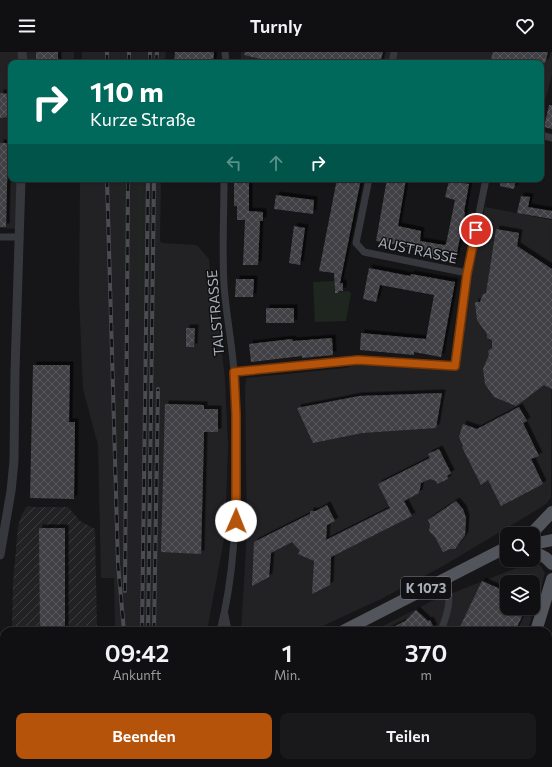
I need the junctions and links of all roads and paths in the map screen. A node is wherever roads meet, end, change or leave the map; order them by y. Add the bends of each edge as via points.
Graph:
1 (21, 182) edge
2 (224, 182) edge
3 (368, 182) edge
4 (485, 182) edge
5 (0, 237) edge
6 (20, 237) junction
7 (467, 274) junction
8 (234, 372) junction
9 (552, 512) edge
10 (537, 527) edge
11 (552, 527) edge
12 (540, 530) edge
13 (552, 540) edge
14 (540, 543) edge
15 (500, 551) edge
16 (0, 555) edge
17 (540, 555) edge
18 (500, 559) edge
19 (552, 564) edge
20 (552, 579) edge
21 (446, 585) junction
22 (552, 602) edge
23 (225, 611) junction
24 (221, 627) edge
25 (227, 627) edge
26 (356, 627) edge
27 (357, 627) edge
28 (442, 627) edge
29 (537, 627) edge
30 (544, 627) edge

1 - 6 street
2 - 8 street, TALSTRASSE via 224,284
3 - 7 street, AUSTRASSE via 356,243 364,252
4 - 7 street, AUSTRASSE
5 - 6 street
6 - 16 street via 14,461
7 - 8 street, AUSTRASSE via 455,366 358,360
8 - 23 street, TALSTRASSE via 236,521
9 - 10 main road
11 - 12 main road
13 - 14 main road
15 - 26 main road, K 1073
17 - 19 main road
18 - 21 main road, K 1073
20 - 29 main road
21 - 27 main road, K 1073
21 - 28 street via 449,594 448,608
22 - 30 main road
23 - 24 street, TALSTRASSE
23 - 25 street, TALSTRASSE

